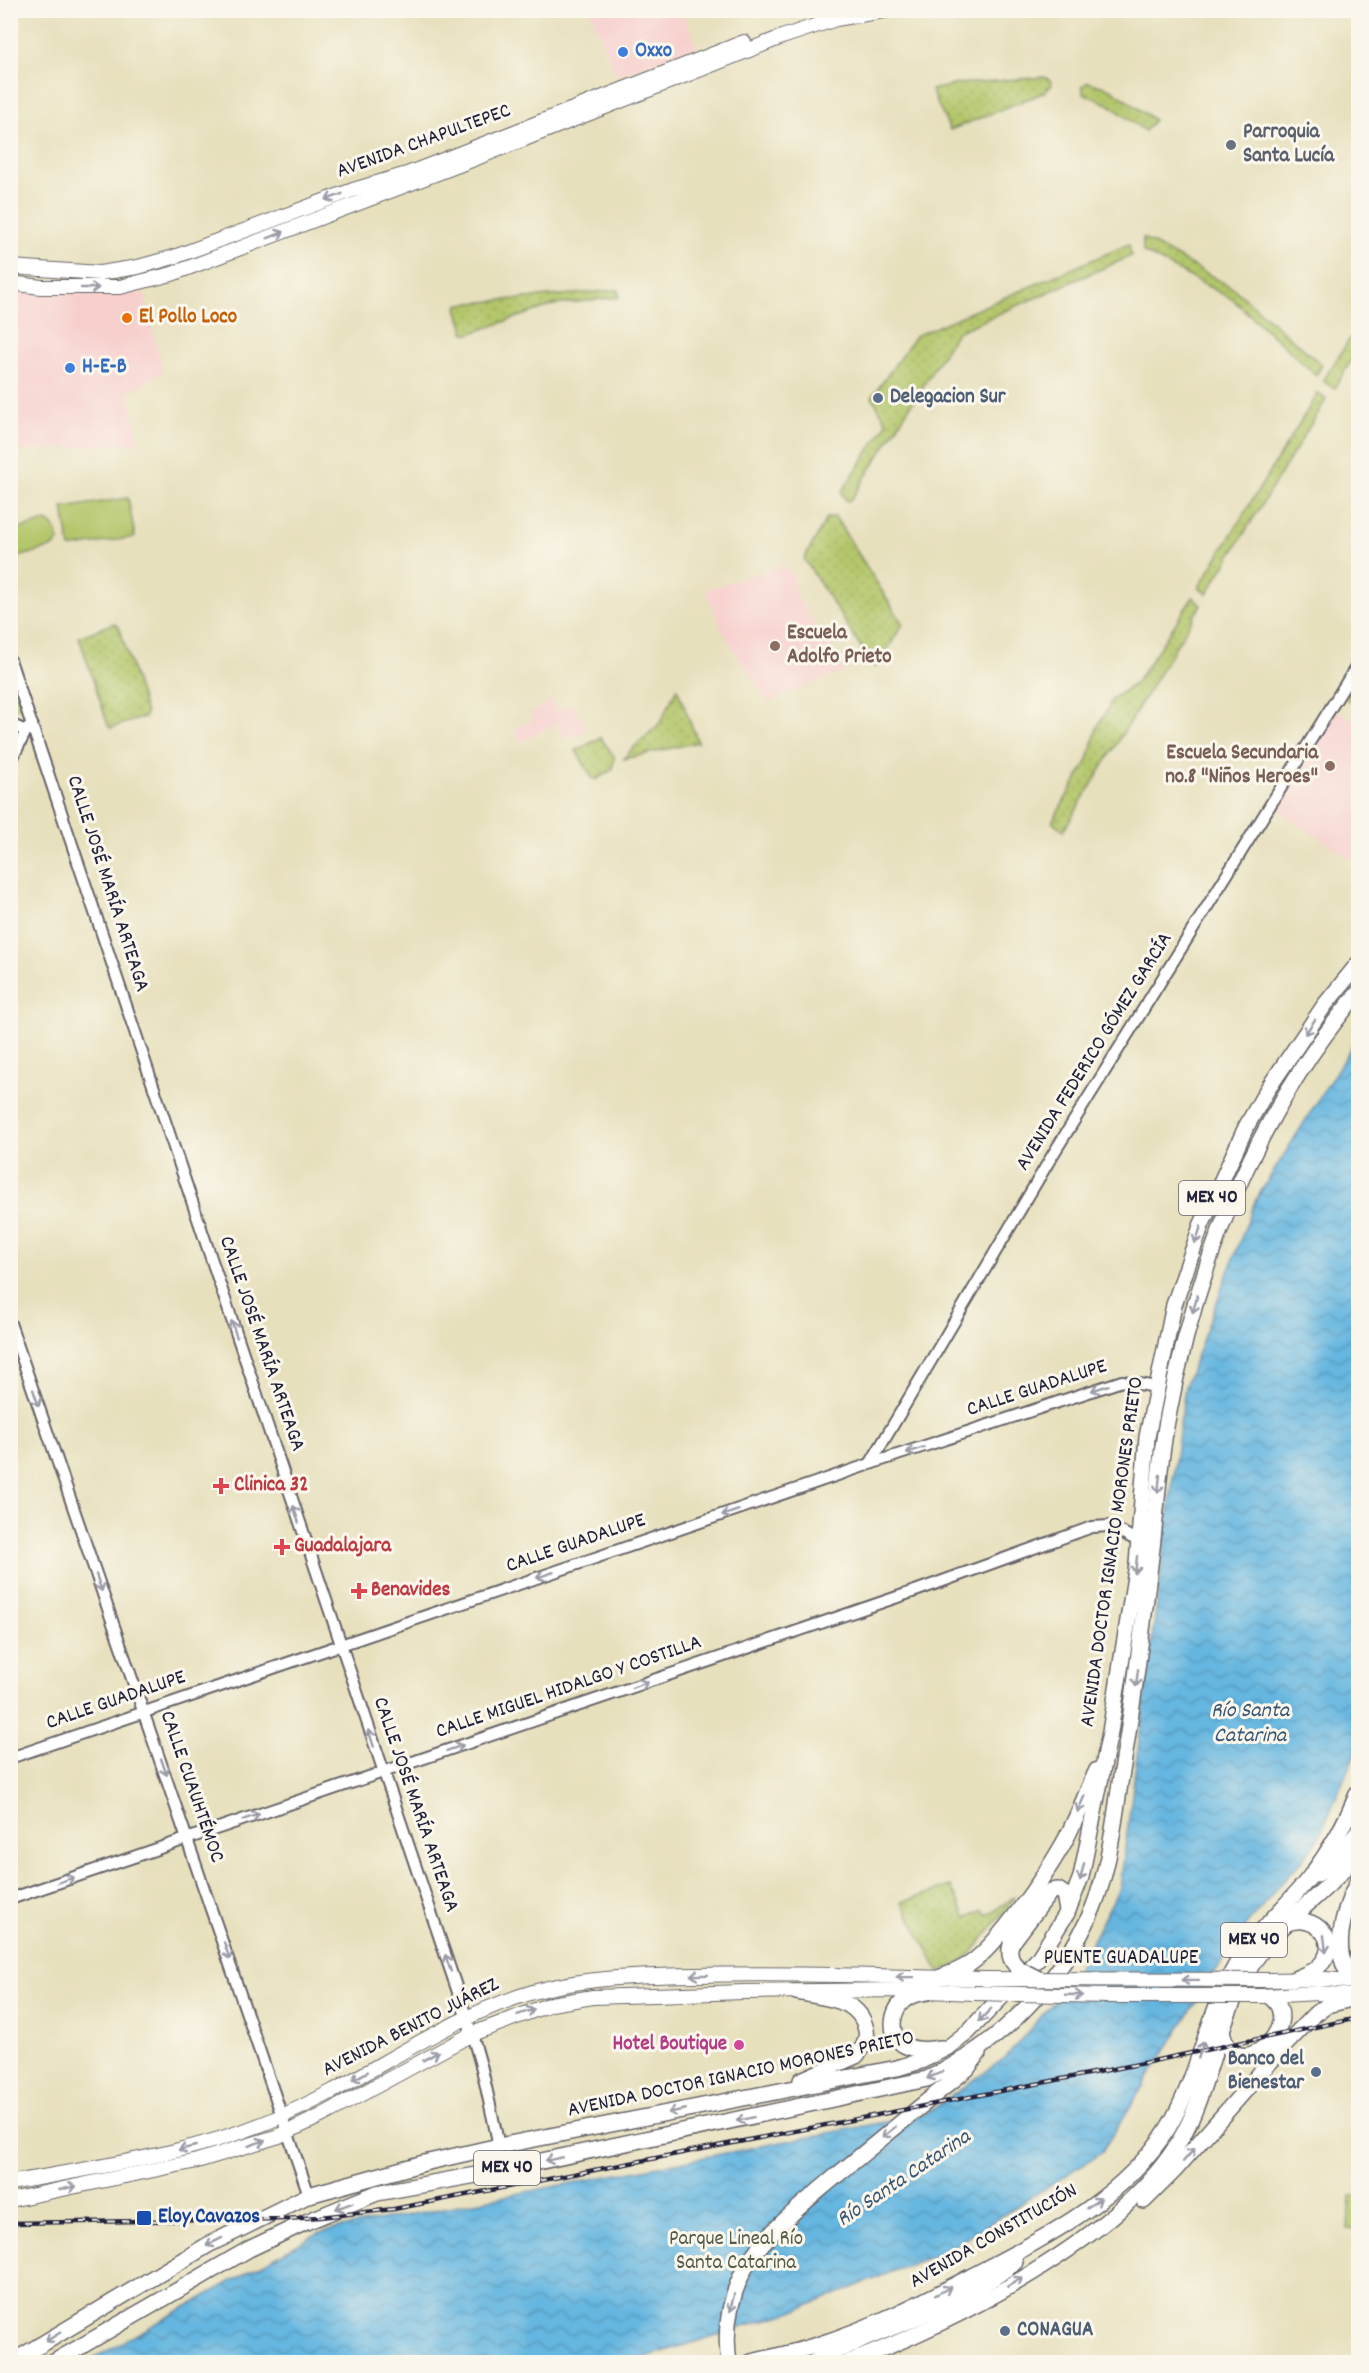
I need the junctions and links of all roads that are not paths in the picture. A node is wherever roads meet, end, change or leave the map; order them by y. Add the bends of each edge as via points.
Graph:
1 (843, 10) edge
2 (889, 10) edge
3 (219, 241) junction
4 (174, 257) junction
5 (10, 267) edge
6 (188, 269) junction
7 (75, 273) junction
8 (10, 283) edge
9 (41, 286) junction
10 (10, 660) edge
11 (1359, 663) edge
12 (10, 724) edge
13 (29, 727) junction
14 (10, 763) edge
15 (1353, 969) edge
16 (1359, 993) edge
17 (1311, 1055) junction
18 (1301, 1073) junction
19 (1254, 1113) junction
20 (10, 1323) edge
21 (1156, 1388) junction
22 (1170, 1405) junction
23 (870, 1464) junction
24 (1146, 1465) junction
25 (1138, 1541) junction
26 (341, 1646) junction
27 (145, 1711) junction
28 (1106, 1751) junction
29 (10, 1758) edge
30 (382, 1772) junction
31 (1359, 1792) edge
32 (1359, 1832) edge
33 (188, 1839) junction
34 (1359, 1852) edge
35 (1308, 1879) junction
36 (1359, 1881) edge
37 (10, 1899) edge
38 (1067, 1913) junction
39 (1285, 1924) junction
40 (758, 1974) junction
41 (985, 1979) joint
42 (1039, 1979) junction
43 (1292, 1980) junction
44 (935, 1984) junction
45 (1358, 1989) edge
46 (744, 1992) junction
47 (796, 1992) junction
48 (974, 1993) joint
49 (1265, 1996) junction
50 (466, 2018) junction
51 (1222, 2029) junction
52 (472, 2034) junction
53 (985, 2044) junction
54 (950, 2046) junction
55 (775, 2091) junction
56 (282, 2116) junction
57 (288, 2132) junction
58 (500, 2146) junction
59 (467, 2154) junction
60 (10, 2183) edge
61 (377, 2193) junction
62 (309, 2195) junction
63 (10, 2200) edge
64 (1045, 2236) junction
65 (1078, 2241) junction
66 (12, 2362) edge
67 (54, 2362) edge
68 (729, 2362) edge
69 (751, 2362) edge
70 (814, 2362) edge
71 (849, 2362) edge

1 -> 3 main road, AVENIDA CHAPULTEPEC via 745,42 439,162
6 -> 2 main road, AVENIDA CHAPULTEPEC via 782,37 836,19
3 - 4 main road, AVENIDA CHAPULTEPEC
3 - 6 main road via 196,256
4 - 6 main road
4 - 7 main road, AVENIDA CHAPULTEPEC via 121,271
5 - 7 main road, AVENIDA CHAPULTEPEC
9 -> 6 main road, AVENIDA CHAPULTEPEC via 120,287
7 - 9 main road via 44,280
8 - 9 main road, AVENIDA CHAPULTEPEC
10 - 13 street, CALLE JOSÉ MARÍA ARTEAGA
11 - 23 street, AVENIDA FEDERICO GÓMEZ GARCÍA via 1052,1156
12 - 13 street
13 - 14 street
26 -> 13 street, CALLE JOSÉ MARÍA ARTEAGA
15 - 17 highway
15 -> 19 highway, AVENIDA DOCTOR IGNACIO MORONES PRIETO / MEX 40
16 - 17 highway, AVENIDA DOCTOR IGNACIO MORONES PRIETO / MEX 40
17 - 18 highway, AVENIDA DOCTOR IGNACIO MORONES PRIETO / MEX 40
18 - 19 highway
18 -> 22 highway, AVENIDA DOCTOR IGNACIO MORONES PRIETO / MEX 40 via 1265,1133 1222,1221 1180,1357
19 -> 21 highway, AVENIDA DOCTOR IGNACIO MORONES PRIETO / MEX 40 via 1201,1226 1174,1305
20 -> 27 street, CALLE CUAUHTÉMOC
21 -> 23 street, CALLE GUADALUPE via 1122,1381
21 - 24 highway, AVENIDA DOCTOR IGNACIO MORONES PRIETO / MEX 40
22 - 24 highway
22 -> 53 highway, AVENIDA DOCTOR IGNACIO MORONES PRIETO / MEX 40 via 1137,1684 1103,1878 1085,1925 1060,1966
23 -> 26 street, CALLE GUADALUPE
24 - 25 highway, AVENIDA DOCTOR IGNACIO MORONES PRIETO / MEX 40
25 -> 28 highway, AVENIDA DOCTOR IGNACIO MORONES PRIETO / MEX 40
30 -> 25 street, CALLE MIGUEL HIDALGO Y COSTILLA via 1092,1527 1110,1526
26 - 27 street, CALLE GUADALUPE
30 -> 26 street, CALLE JOSÉ MARÍA ARTEAGA
27 - 29 street, CALLE GUADALUPE
27 -> 33 street, CALLE CUAUHTÉMOC
28 -> 38 highway, AVENIDA DOCTOR IGNACIO MORONES PRIETO / MEX 40 via 1081,1877
28 -> 44 highway via 1071,1828 1046,1871 987,1949
33 -> 30 street, CALLE MIGUEL HIDALGO Y COSTILLA
50 -> 30 street, CALLE JOSÉ MARÍA ARTEAGA
31 - 35 highway, AVENIDA CONSTITUCIÓN / MEX 40 via 1337,1837
32 - 35 highway via 1332,1864
37 -> 33 street, CALLE MIGUEL HIDALGO Y COSTILLA
33 -> 56 street, CALLE CUAUHTÉMOC
34 - 39 highway, AVENIDA CONSTITUCIÓN / MEX 40
64 -> 35 highway, AVENIDA CONSTITUCIÓN / MEX 40 via 1108,2194 1152,2149 1180,2105 1215,2009 1237,1965 1258,1934
36 - 45 highway via 1347,1905 1341,1950 1346,1969
38 - 42 highway, bridge via 1064,1894 1051,1891 1011,1944 1009,1955 1014,1966
38 -> 54 highway, AVENIDA DOCTOR IGNACIO MORONES PRIETO / MEX 40 via 1038,1959
39 -> 43 highway via 1297,1920 1312,1922 1328,1943 1325,1959 1318,1967
39 - 51 highway, AVENIDA CONSTITUCIÓN / MEX 40 via 1251,1967
44 -> 40 main road, AVENIDA BENITO JUÁREZ / MEX 40
40 - 46 main road
40 -> 50 main road, AVENIDA BENITO JUÁREZ / MEX 40 via 584,1981 533,1992
41 - 42 main road, PUENTE GUADALUPE / MEX 40, bridge
41 - 44 main road, AVENIDA BENITO JUÁREZ / MEX 40
43 -> 42 main road, PUENTE GUADALUPE / MEX 40, bridge
43 - 45 main road, MEX 40
44 - 47 main road, AVENIDA BENITO JUÁREZ / MEX 40
44 - 48 main road, AVENIDA BENITO JUÁREZ / MEX 40
44 - 54 highway via 903,2000 893,2017 894,2031 897,2040 913,2048
45 - 49 main road, MEX 40
65 -> 45 highway via 1110,2227 1147,2198 1315,2014
46 - 47 main road, AVENIDA BENITO JUÁREZ / MEX 40
52 -> 46 main road, AVENIDA BENITO JUÁREZ / MEX 40 via 551,2004 593,1997
47 - 55 highway via 839,2001 856,2009 867,2036 856,2056
48 -> 49 main road, PUENTE GUADALUPE / MEX 40, bridge
49 - 51 highway via 1278,2006 1281,2018 1274,2037 1265,2047 1247,2056 1236,2055 1226,2046
50 - 52 street, CALLE JOSÉ MARÍA ARTEAGA
50 -> 56 main road, AVENIDA BENITO JUÁREZ / MEX 40
51 - 65 highway, AVENIDA CONSTITUCIÓN / MEX 40 via 1188,2125 1171,2155 1126,2205
57 -> 52 main road, AVENIDA BENITO JUÁREZ / MEX 40
52 - 58 street, CALLE JOSÉ MARÍA ARTEAGA
53 -> 61 highway, AVENIDA DOCTOR IGNACIO MORONES PRIETO / MEX 40 via 945,2070 910,2084
53 -> 68 highway via 967,2069 812,2196 755,2252 731,2304 727,2326
54 - 55 highway, AVENIDA DOCTOR IGNACIO MORONES PRIETO / MEX 40 via 897,2068
55 -> 58 highway, AVENIDA DOCTOR IGNACIO MORONES PRIETO / MEX 40
56 - 57 street, CALLE CUAUHTÉMOC
56 -> 60 main road, AVENIDA BENITO JUÁREZ / MEX 40 via 196,2145
57 - 62 street, CALLE CUAUHTÉMOC
63 -> 57 main road, AVENIDA BENITO JUÁREZ / MEX 40 via 197,2161
58 - 59 highway, AVENIDA DOCTOR IGNACIO MORONES PRIETO / MEX 40
59 - 61 highway
59 - 62 highway, AVENIDA DOCTOR IGNACIO MORONES PRIETO / MEX 40
61 -> 67 highway, AVENIDA DOCTOR IGNACIO MORONES PRIETO / MEX 40 via 249,2249
62 -> 66 highway, AVENIDA DOCTOR IGNACIO MORONES PRIETO / MEX 40 via 207,2245
69 -> 64 highway, AVENIDA CONSTITUCIÓN / MEX 40 via 816,2346 907,2310
64 - 70 highway via 987,2282
71 -> 65 highway, AVENIDA CONSTITUCIÓN / MEX 40 via 947,2320

